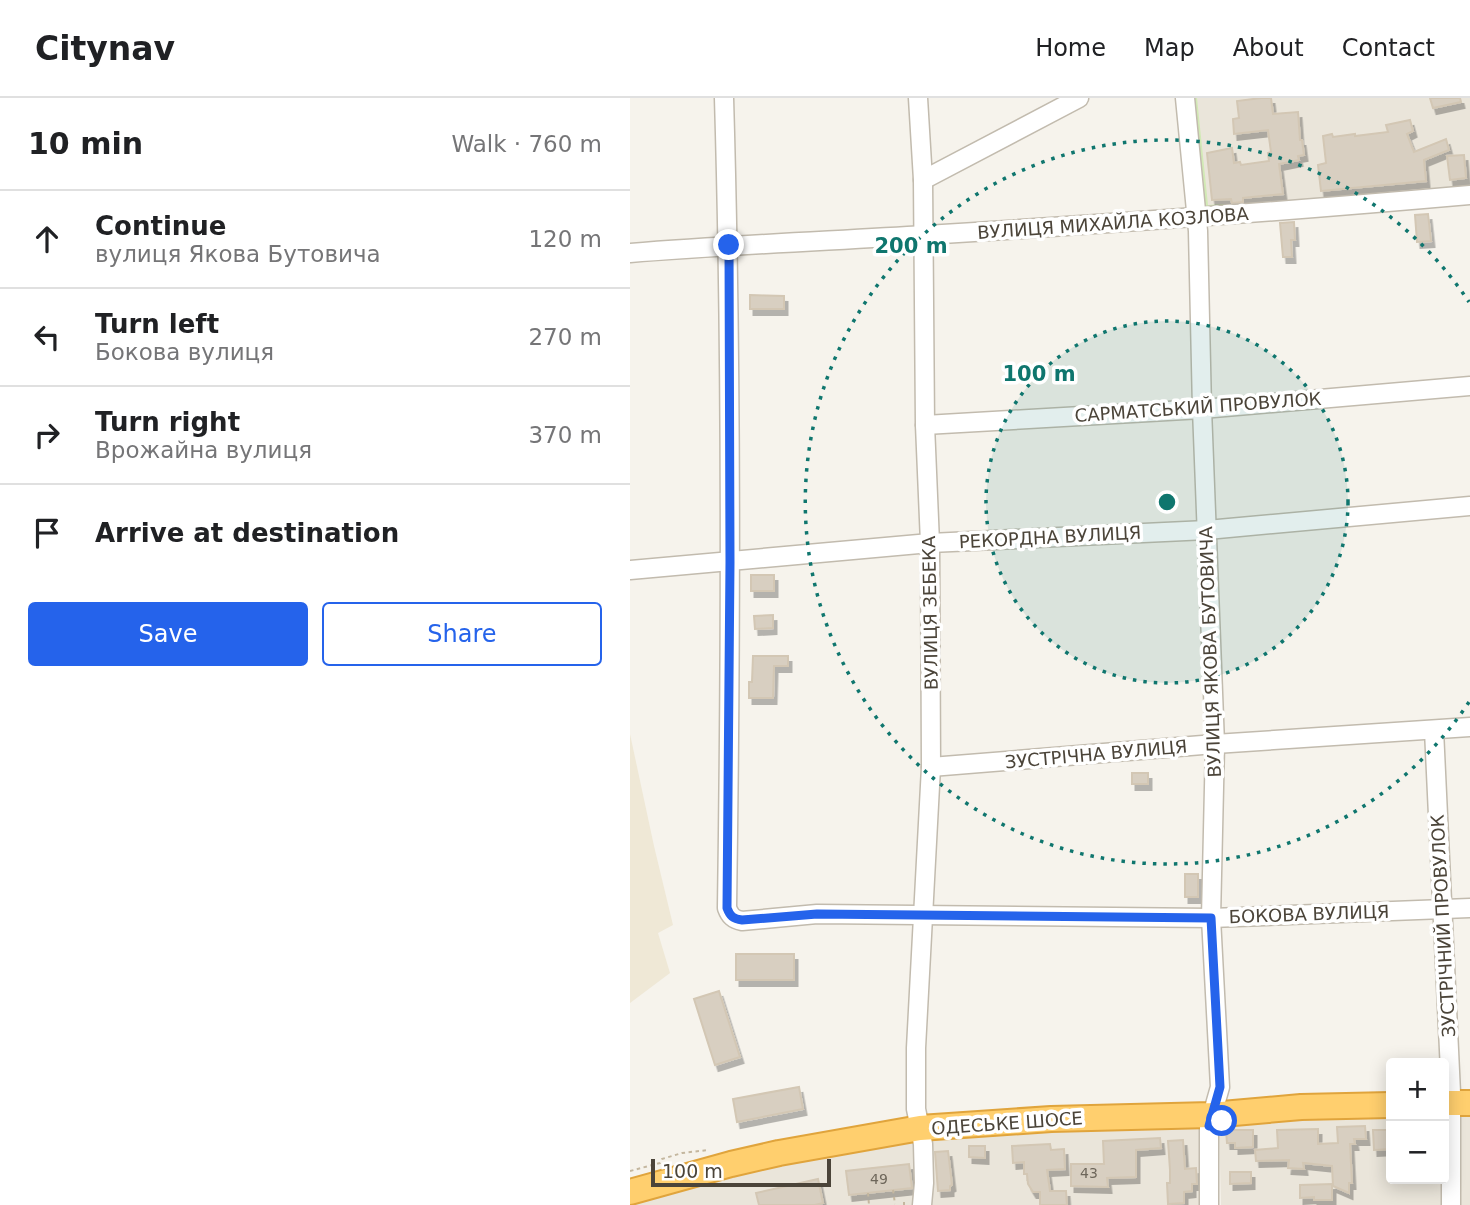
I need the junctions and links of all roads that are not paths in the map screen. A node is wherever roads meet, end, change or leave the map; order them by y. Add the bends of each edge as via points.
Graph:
1 (724, 98) edge
2 (918, 98) edge
3 (1079, 98) edge
4 (1185, 98) edge
5 (923, 180) junction
6 (1470, 195) edge
7 (1196, 218) junction
8 (924, 235) junction
9 (729, 245) junction
10 (630, 253) edge
11 (1470, 386) edge
12 (1202, 409) junction
13 (925, 425) junction
14 (1470, 506) edge
15 (1207, 530) junction
16 (930, 542) junction
17 (730, 562) junction
18 (630, 570) edge
19 (1470, 727) edge
20 (1434, 730) junction
21 (1215, 744) junction
22 (931, 767) junction
23 (1470, 908) edge
24 (1442, 909) junction
25 (923, 914) junction
26 (1211, 918) junction
27 (1455, 1103) edge
28 (1386, 1105) edge
29 (1210, 1115) junction
30 (920, 1128) junction
31 (630, 1192) edge
32 (910, 1204) edge
33 (1209, 1205) edge
34 (1451, 1205) edge

1 - 9 street
2 - 5 street, ВУЛИЦЯ ЗЕБЕКА
3 - 5 street
4 - 7 street, ВУЛИЦЯ ЯКОВА БУТОВИЧА
5 - 8 street, ВУЛИЦЯ ЗЕБЕКА
6 - 7 street, ВУЛИЦЯ МИХАЙЛА КОЗЛОВА
7 - 8 street, ВУЛИЦЯ МИХАЙЛА КОЗЛОВА
7 - 12 street, ВУЛИЦЯ ЯКОВА БУТОВИЧА
8 - 9 street, ВУЛИЦЯ МИХАЙЛА КОЗЛОВА
8 - 13 street, ВУЛИЦЯ ЗЕБЕКА
9 - 10 street, ВУЛИЦЯ МИХАЙЛА КОЗЛОВА
9 - 17 street
11 - 12 street, САРМАТСЬКИЙ ПРОВУЛОК
12 - 13 street, САРМАТСЬКИЙ ПРОВУЛОК
12 - 15 street, ВУЛИЦЯ ЯКОВА БУТОВИЧА
13 - 16 street, ВУЛИЦЯ ЗЕБЕКА
14 - 15 street, РЕКОРДНА ВУЛИЦЯ
15 - 16 street, РЕКОРДНА ВУЛИЦЯ
15 - 21 street, ВУЛИЦЯ ЯКОВА БУТОВИЧА
16 - 17 street, РЕКОРДНА ВУЛИЦЯ
16 - 22 street, ВУЛИЦЯ ЗЕБЕКА
17 - 18 street, РЕКОРДНА ВУЛИЦЯ
17 - 25 street, БОКОВА ВУЛИЦЯ via 730,915 742,920 817,914
19 - 20 street, ЗУСТРІЧНА ВУЛИЦЯ
20 - 21 street, ЗУСТРІЧНА ВУЛИЦЯ
20 - 24 street, ЗУСТРІЧНИЙ ПРОВУЛОК
21 - 22 street, ЗУСТРІЧНА ВУЛИЦЯ
21 - 26 street, ВУЛИЦЯ ЯКОВА БУТОВИЧА
22 - 25 street, ВУЛИЦЯ ЗЕБЕКА
23 - 24 street, БОКОВА ВУЛИЦЯ
24 - 26 street, БОКОВА ВУЛИЦЯ
24 - 27 street, ЗУСТРІЧНИЙ ПРОВУЛОК
25 - 26 street, БОКОВА ВУЛИЦЯ
25 - 30 street, ВУЛИЦЯ ЗЕБЕКА via 916,1048
26 - 29 street, ВУЛИЦЯ ЯКОВА БУТОВИЧА via 1220,1087
27 - 34 street, ЗУСТРІЧНИЙ ПРОВУЛОК
28 - 29 highway, ОДЕСЬКЕ ШОСЕ
29 - 30 highway, ОДЕСЬКЕ ШОСЕ
29 - 33 street, ВУЛИЦЯ ЯКОВА БУТОВИЧА
30 - 31 highway, ОДЕСЬКЕ ШОСЕ via 779,1153
30 - 32 street, ВУЛИЦЯ ЗЕБЕКА via 924,1183

